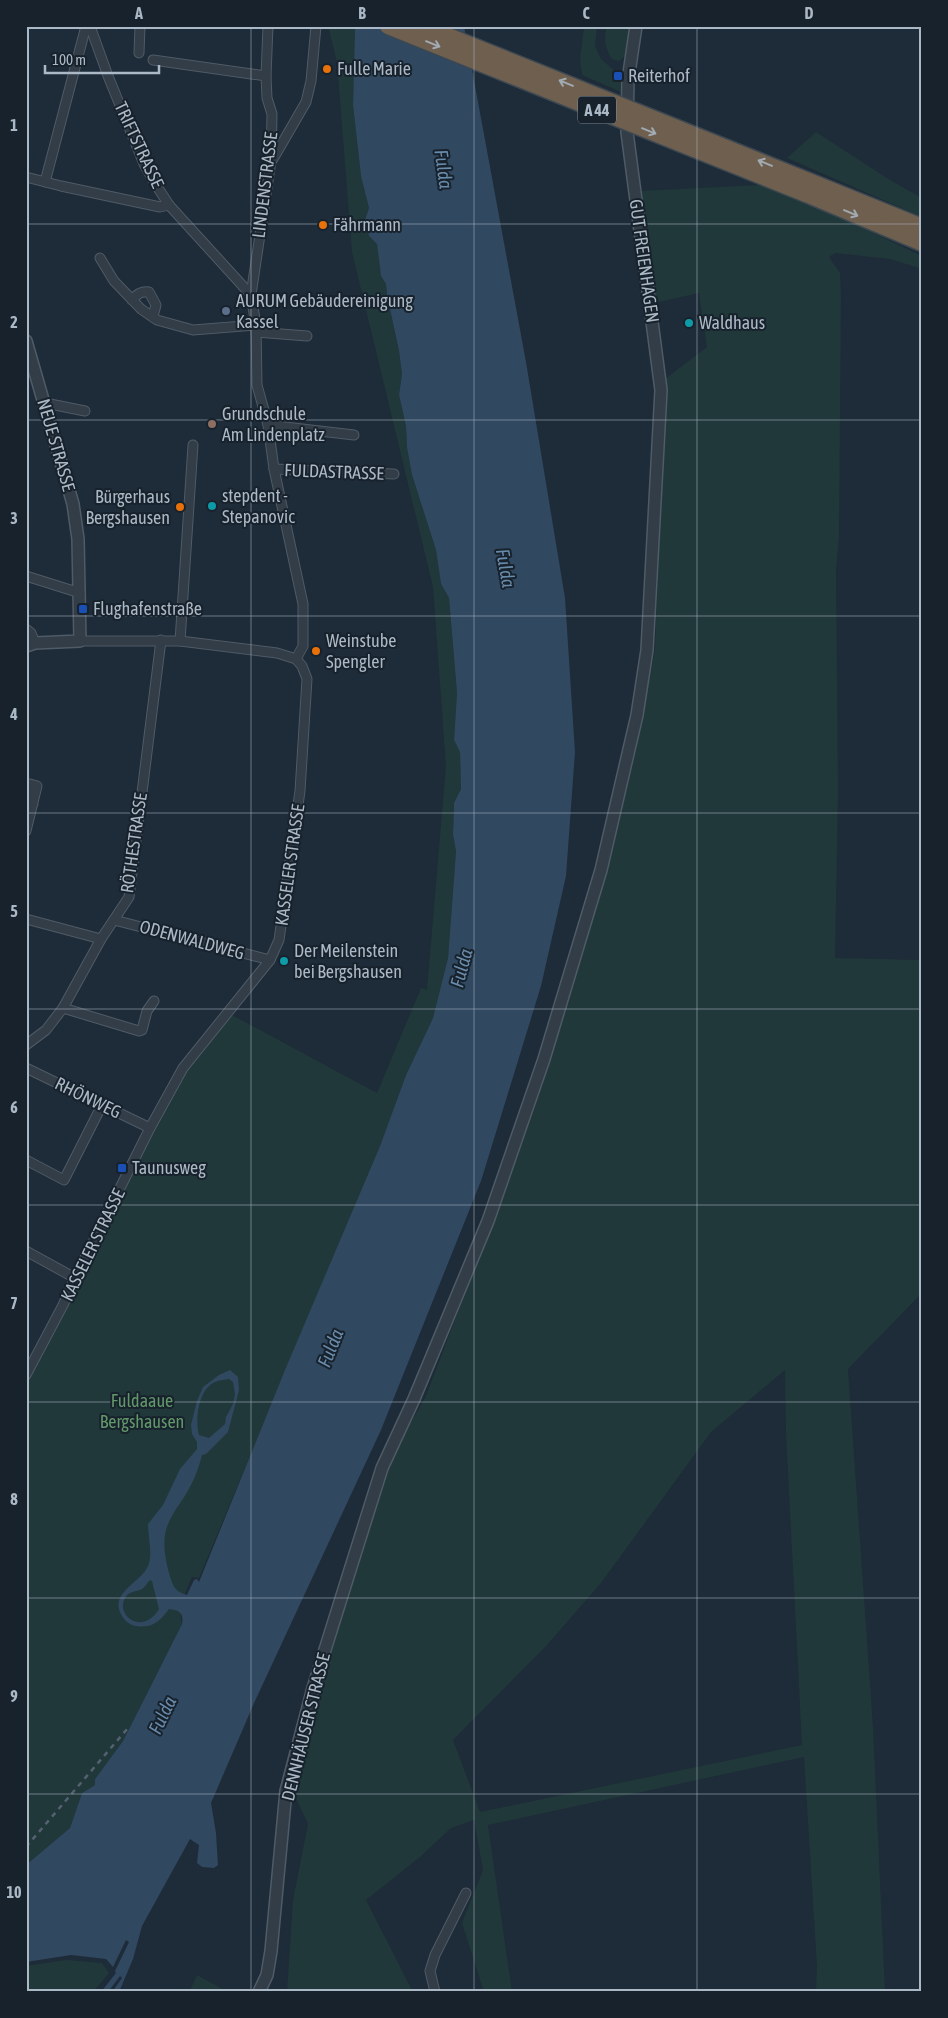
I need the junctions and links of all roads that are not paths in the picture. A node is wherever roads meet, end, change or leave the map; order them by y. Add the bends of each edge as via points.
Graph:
1 (86, 26) edge
2 (90, 26) edge
3 (140, 26) edge
4 (268, 26) edge
5 (316, 26) edge
6 (388, 26) edge
7 (423, 26) edge
8 (636, 26) edge
9 (139, 53) dead end
10 (153, 60) dead end
11 (266, 76) junction
12 (271, 162) junction
13 (26, 177) edge
14 (45, 182) junction
15 (808, 188) junction
16 (170, 205) junction
17 (922, 227) edge
18 (922, 243) edge
19 (100, 258) dead end
20 (251, 295) junction
21 (132, 300) junction
22 (153, 316) junction
23 (256, 328) junction
24 (306, 336) dead end
25 (27, 346) edge
26 (45, 403) junction
27 (85, 411) dead end
28 (268, 425) junction
29 (354, 436) dead end
30 (193, 445) dead end
31 (274, 469) junction
32 (394, 474) dead end
33 (26, 576) edge
34 (80, 593) junction
35 (26, 629) edge
36 (161, 640) junction
37 (80, 641) junction
38 (180, 642) junction
39 (31, 644) edge
40 (296, 659) junction
41 (33, 804) dead end
42 (26, 831) edge
43 (26, 919) edge
44 (114, 920) junction
45 (101, 939) junction
46 (270, 960) junction
47 (154, 1001) dead end
48 (63, 1008) junction
49 (26, 1045) edge
50 (26, 1068) edge
51 (102, 1105) junction
52 (150, 1128) junction
53 (26, 1160) edge
54 (28, 1253) edge
55 (26, 1263) edge
56 (75, 1278) junction
57 (26, 1376) edge
58 (382, 1468) joint
59 (466, 1893) dead end
60 (259, 1992) edge
61 (435, 1992) edge

1 - 14 street
2 - 16 street, TRIFTSTRASSE via 144,164
3 - 9 street
4 - 11 street, LINDENSTRASSE
5 - 12 street via 312,81 306,102
6 -> 15 highway, A 44, bridge
15 -> 7 highway, A 44, bridge
8 - 58 street, GUT FREIENHAGEN via 628,80 627,132 661,390 647,650 637,715 601,870 544,1060 488,1221
10 - 11 street
11 - 12 street, LINDENSTRASSE via 272,114
12 - 20 street, LINDENSTRASSE
13 - 14 street
14 - 16 street via 160,207
15 - 17 highway, A 44
15 -> 18 highway, A 44
16 - 20 street, TRIFTSTRASSE
19 - 21 street via 114,282
20 - 23 street
21 - 22 street
21 - 22 street via 143,291 149,292 156,305
22 - 23 street via 193,330
23 - 24 street
23 - 28 street via 257,383
25 - 26 street, NEUE STRASSE
26 - 27 street
26 - 34 street, NEUE STRASSE via 73,504
28 - 29 street
28 - 31 street
30 - 38 street
31 - 32 street, FULDASTRASSE
31 - 40 street via 303,610 303,646
33 - 34 street
34 - 37 street, NEUE STRASSE
35 - 39 street via 32,633
36 - 37 street
36 - 38 street
36 - 44 street, RÖTHESTRASSE via 129,897
37 - 39 street
38 - 40 street via 277,653
40 - 46 street, KASSELER STRASSE via 307,679 300,791 279,940
41 - 42 street
43 - 45 street
44 - 45 street, RÖTHESTRASSE
44 - 46 street, ODENWALDWEG
45 - 48 street, RÖTHESTRASSE
46 - 52 street, KASSELER STRASSE via 189,1058
47 - 48 street via 139,1031
48 - 49 street, RÖTHESTRASSE via 46,1030
50 - 51 street, RHÖNWEG
51 - 52 street, RHÖNWEG
51 - 53 street via 64,1180
52 - 56 street, KASSELER STRASSE
54 - 55 street
54 - 56 street
56 - 57 street, KASSELER STRASSE
58 - 60 street, DENNHÄUSER STRASSE via 313,1688 286,1791 271,1951
59 - 61 street via 435,1955 430,1971

